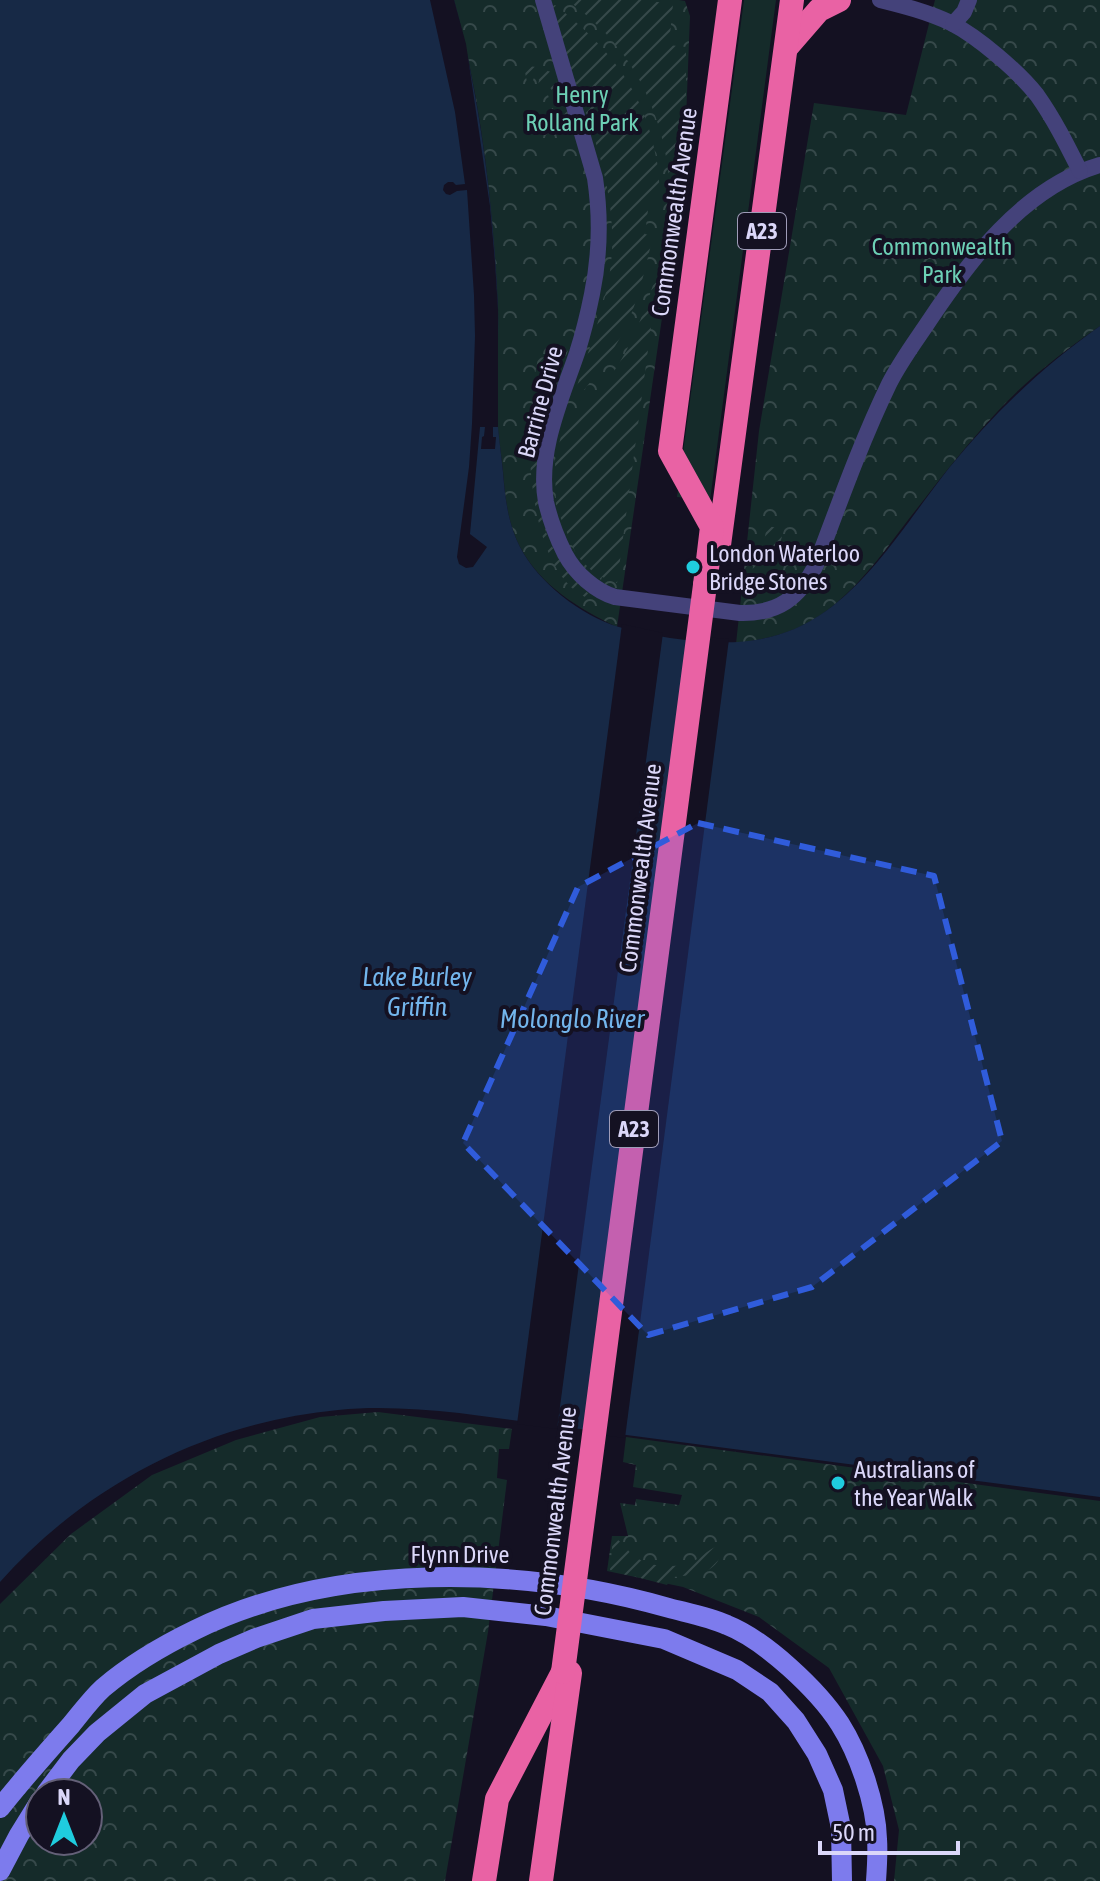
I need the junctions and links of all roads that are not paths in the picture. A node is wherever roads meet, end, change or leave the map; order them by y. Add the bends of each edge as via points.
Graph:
1 (543, 0) edge
2 (711, 0) edge
3 (730, 0) edge
4 (792, 0) edge
5 (839, 0) edge
6 (880, 0) edge
7 (969, 0) edge
8 (953, 24) junction
9 (725, 41) junction
10 (786, 48) junction
11 (1100, 165) edge
12 (1080, 171) junction
13 (709, 585) junction
14 (566, 1673) junction
15 (58, 1777) edge
16 (0, 1808) edge
17 (24, 1827) edge
18 (0, 1871) edge
19 (484, 1881) edge
20 (541, 1881) edge
21 (842, 1881) edge
22 (876, 1881) edge

1 - 12 street, Barrine Drive via 595,178 600,232 582,337 548,444 546,501 570,562 615,597 757,613 795,596 816,565 890,382 944,299 1005,223
2 - 9 highway
3 - 9 highway, Commonwealth Avenue / A23
4 - 10 highway, Commonwealth Avenue / A23
5 - 10 highway via 819,10
6 - 8 street
7 - 8 street
8 - 12 street via 998,57 1035,94
9 - 13 highway, Commonwealth Avenue / A23 via 670,451 712,527
10 - 13 highway, Commonwealth Avenue / A23 via 732,461
11 - 12 street, Barrine Drive
13 - 14 highway, Commonwealth Avenue / A23, bridge
13 - 14 highway, Commonwealth Avenue / A23 via 598,1468
14 - 19 highway, Commonwealth Avenue / A23 via 497,1799
14 - 20 highway, Commonwealth Avenue / A23
15 - 21 main road via 97,1733 145,1694 219,1654 313,1619 463,1607 546,1616 664,1639 737,1670 770,1692 796,1721 833,1790 841,1828
16 - 22 main road, Flynn Drive via 101,1690 140,1660 229,1614 329,1587 400,1579 550,1583 632,1597 729,1625 793,1671 840,1724 858,1759 877,1836
17 - 18 main road

